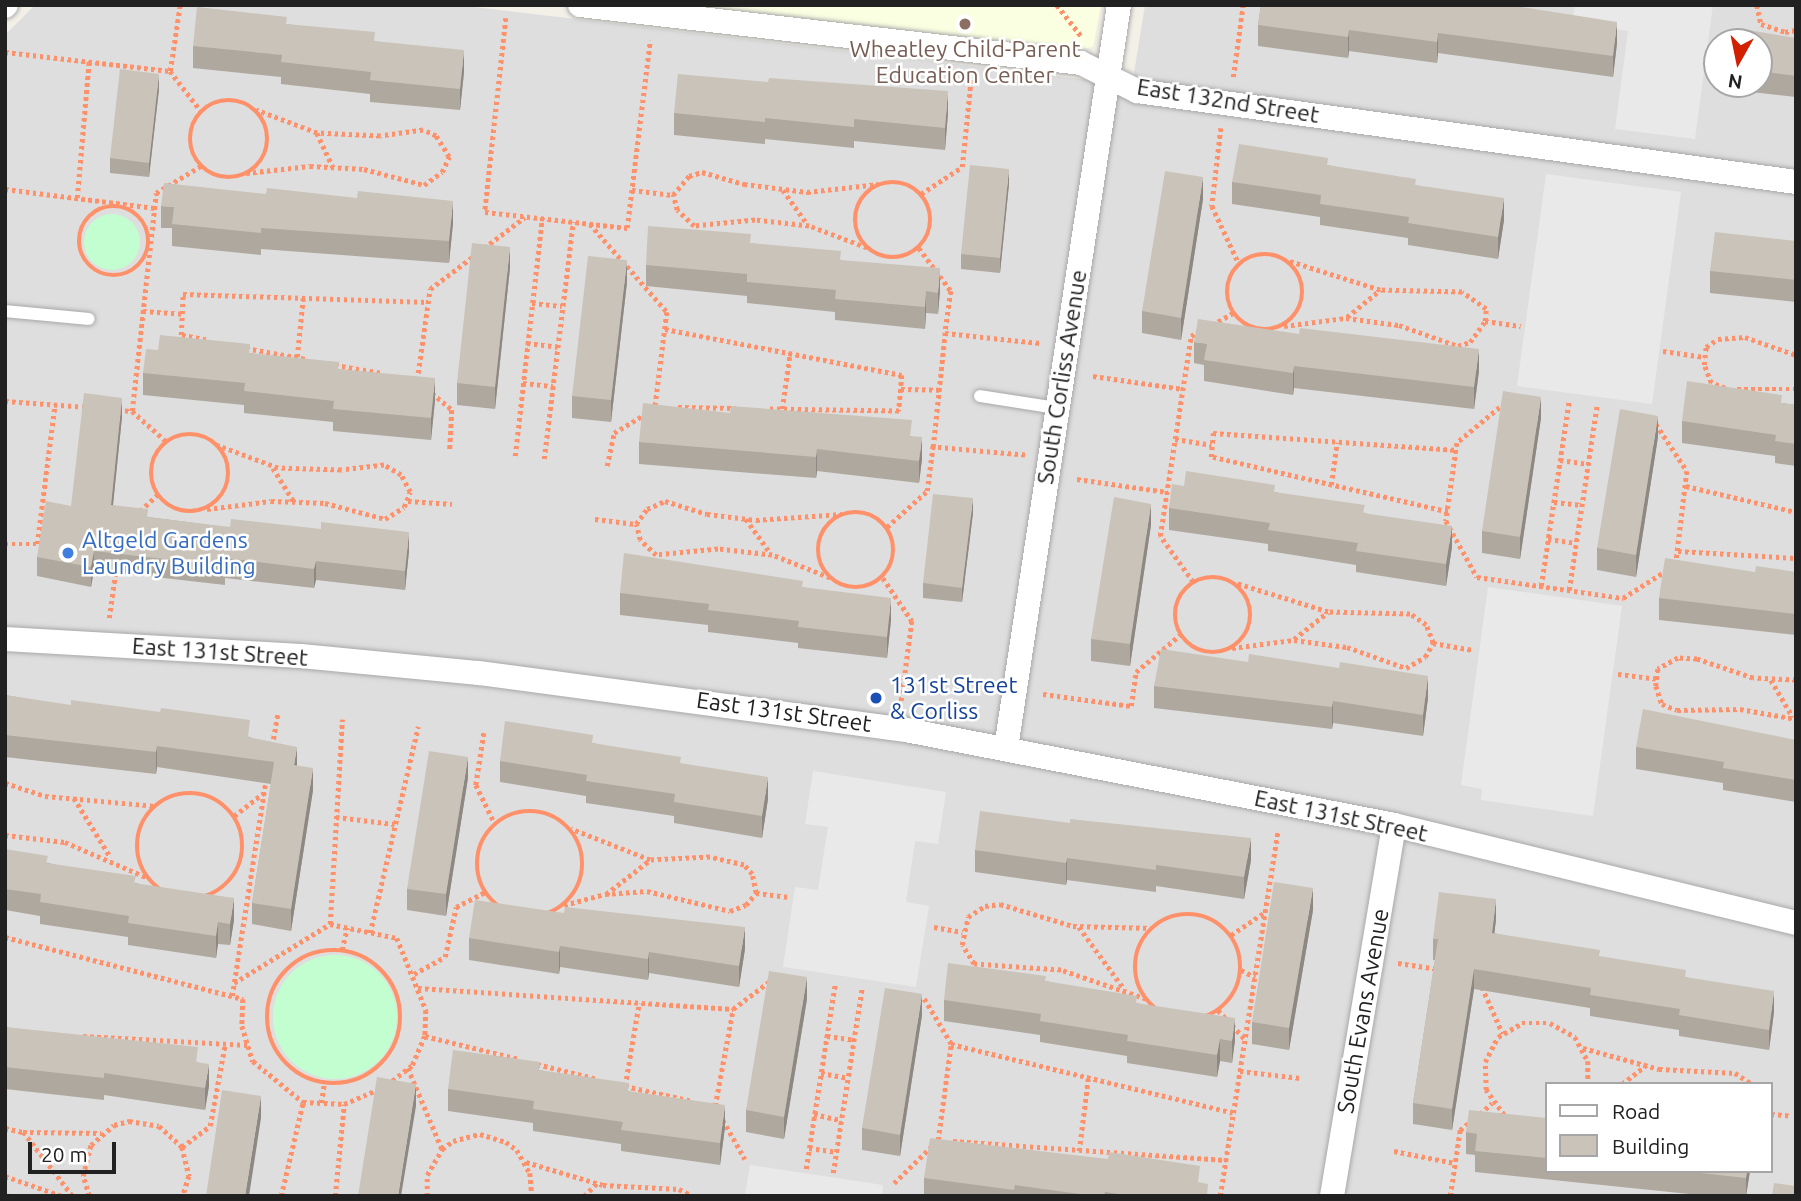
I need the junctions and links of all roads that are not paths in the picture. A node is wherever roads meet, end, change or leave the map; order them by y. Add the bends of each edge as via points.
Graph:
1 (580, 5) edge
2 (1119, 5) edge
3 (705, 12) edge
4 (1108, 74) junction
5 (1796, 182) edge
6 (5, 310) edge
7 (89, 319) dead end
8 (980, 396) dead end
9 (1057, 408) junction
10 (5, 639) edge
11 (1006, 748) junction
12 (1394, 825) junction
13 (1796, 923) edge
14 (1332, 1196) edge

1 - 3 street, East 132nd Street
2 - 4 street, South Corliss Avenue
3 - 4 street, East 132nd Street via 1081,63
4 - 5 street, East 132nd Street via 1138,91
4 - 9 street, South Corliss Avenue
6 - 7 lane
8 - 9 lane
9 - 11 street, South Corliss Avenue
10 - 11 street, East 131st Street via 301,656 479,673 678,697
11 - 12 street, East 131st Street
12 - 13 street, East 131st Street
12 - 14 street, South Evans Avenue

